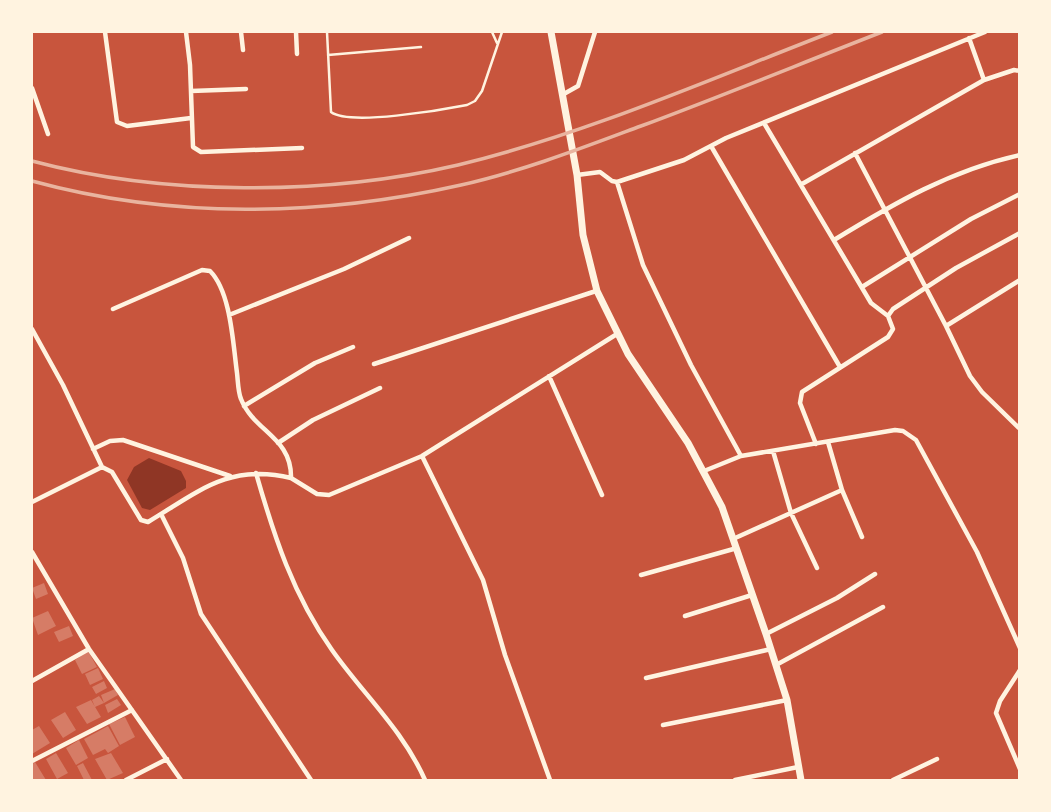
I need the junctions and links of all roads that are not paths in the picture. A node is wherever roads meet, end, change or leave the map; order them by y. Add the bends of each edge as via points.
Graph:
1 (105, 32) edge
2 (186, 32) edge
3 (241, 32) edge
4 (296, 32) edge
5 (327, 32) edge
6 (492, 32) edge
7 (502, 32) edge
8 (551, 32) edge
9 (595, 32) edge
10 (985, 32) edge
11 (968, 38) junction
12 (497, 43) junction
13 (421, 47) dead end
14 (243, 50) dead end
15 (297, 54) dead end
16 (328, 55) junction
17 (1020, 71) edge
18 (984, 80) junction
19 (32, 88) edge
20 (246, 89) dead end
21 (191, 91) junction
22 (561, 96) junction
23 (191, 118) junction
24 (764, 123) junction
25 (48, 134) dead end
26 (711, 146) junction
27 (302, 148) dead end
28 (855, 153) junction
29 (1020, 155) edge
30 (577, 175) junction
31 (617, 182) junction
32 (802, 184) junction
33 (1020, 194) edge
34 (884, 209) junction
35 (1020, 233) edge
36 (409, 238) dead end
37 (834, 240) junction
38 (909, 257) junction
39 (1020, 280) edge
40 (862, 287) junction
41 (925, 288) junction
42 (597, 291) junction
43 (114, 309) dead end
44 (229, 315) junction
45 (888, 316) junction
46 (946, 326) junction
47 (32, 329) edge
48 (617, 334) junction
49 (353, 347) dead end
50 (374, 365) dead end
51 (840, 367) junction
52 (549, 376) junction
53 (380, 388) dead end
54 (244, 406) junction
55 (1020, 429) edge
56 (828, 442) junction
57 (278, 443) junction
58 (816, 444) junction
59 (93, 449) junction
60 (773, 451) junction
61 (422, 456) junction
62 (741, 456) junction
63 (102, 467) junction
64 (704, 471) junction
65 (256, 473) junction
66 (231, 476) junction
67 (291, 478) junction
68 (842, 490) junction
69 (602, 495) dead end
70 (32, 502) edge
71 (791, 513) junction
72 (161, 514) junction
73 (862, 537) dead end
74 (733, 538) junction
75 (737, 548) junction
76 (32, 552) edge
77 (817, 568) dead end
78 (875, 574) dead end
79 (641, 575) dead end
80 (752, 594) junction
81 (883, 607) dead end
82 (685, 616) dead end
83 (766, 634) junction
84 (1020, 648) edge
85 (89, 649) junction
86 (771, 649) junction
87 (776, 666) junction
88 (1020, 670) edge
89 (646, 678) dead end
90 (32, 681) edge
91 (787, 700) junction
92 (132, 710) junction
93 (663, 726) dead end
94 (167, 759) junction
95 (937, 759) dead end
96 (32, 761) edge
97 (799, 767) junction
98 (1020, 769) edge
99 (126, 780) edge
100 (181, 780) edge
101 (311, 780) edge
102 (425, 780) edge
103 (550, 780) edge
104 (735, 780) edge
105 (801, 780) edge
106 (893, 780) edge

1 - 23 street via 117,122 127,126
2 - 21 street
3 - 14 street
4 - 15 street
5 - 16 lane
6 - 12 lane
7 - 12 lane
8 - 22 highway
9 - 22 street via 578,86
10 - 11 street
11 - 18 street
11 - 24 street
12 - 16 lane via 475,101 410,115 334,115
13 - 16 lane
17 - 18 street
18 - 28 street
19 - 25 street
20 - 21 street
21 - 23 street
22 - 30 highway
23 - 27 street via 191,142 201,152
24 - 26 street
24 - 32 street
26 - 31 street
26 - 51 street
28 - 32 street
28 - 34 street
29 - 34 street via 959,173
30 - 31 street via 600,172
30 - 42 highway via 583,235
31 - 62 street via 643,265
32 - 37 street
33 - 38 street
34 - 37 street
34 - 38 street
35 - 41 street
36 - 44 street
37 - 40 street
38 - 40 street
38 - 41 street
39 - 46 street
40 - 45 street
41 - 45 street
41 - 46 street
42 - 48 highway
42 - 50 street
43 - 44 street via 202,270 217,278
44 - 54 street
45 - 51 street via 892,333
46 - 55 street via 975,383
47 - 59 street
48 - 52 street
48 - 64 highway
49 - 54 street via 315,363
51 - 58 street via 799,397
52 - 61 street
52 - 69 street
53 - 57 street via 313,420
54 - 57 street
56 - 58 street
56 - 68 street
56 - 84 street via 895,430 916,440 977,552
57 - 67 street via 290,458
58 - 60 street
59 - 63 street
59 - 66 street via 122,440
60 - 62 street
60 - 71 street
61 - 67 street via 329,495 317,494
61 - 103 street via 484,580 505,655
62 - 64 street
63 - 70 street
63 - 72 street via 112,472 141,520 148,522
64 - 74 highway
65 - 66 street
65 - 67 street
65 - 102 street via 273,533 300,599 332,651 392,723
66 - 72 street
68 - 71 street
68 - 73 street
71 - 74 street
71 - 77 street
72 - 101 street via 183,558 201,614
74 - 75 highway
75 - 79 street
75 - 80 highway
76 - 85 street
78 - 83 street
80 - 82 street
80 - 83 highway
81 - 87 street
83 - 86 highway
85 - 90 street
85 - 92 street
86 - 87 highway
86 - 89 street
87 - 91 highway
88 - 98 street via 996,713
91 - 93 street
91 - 97 highway
92 - 94 street
92 - 96 street
94 - 99 street
94 - 100 street
95 - 106 street
97 - 104 street
97 - 105 highway

